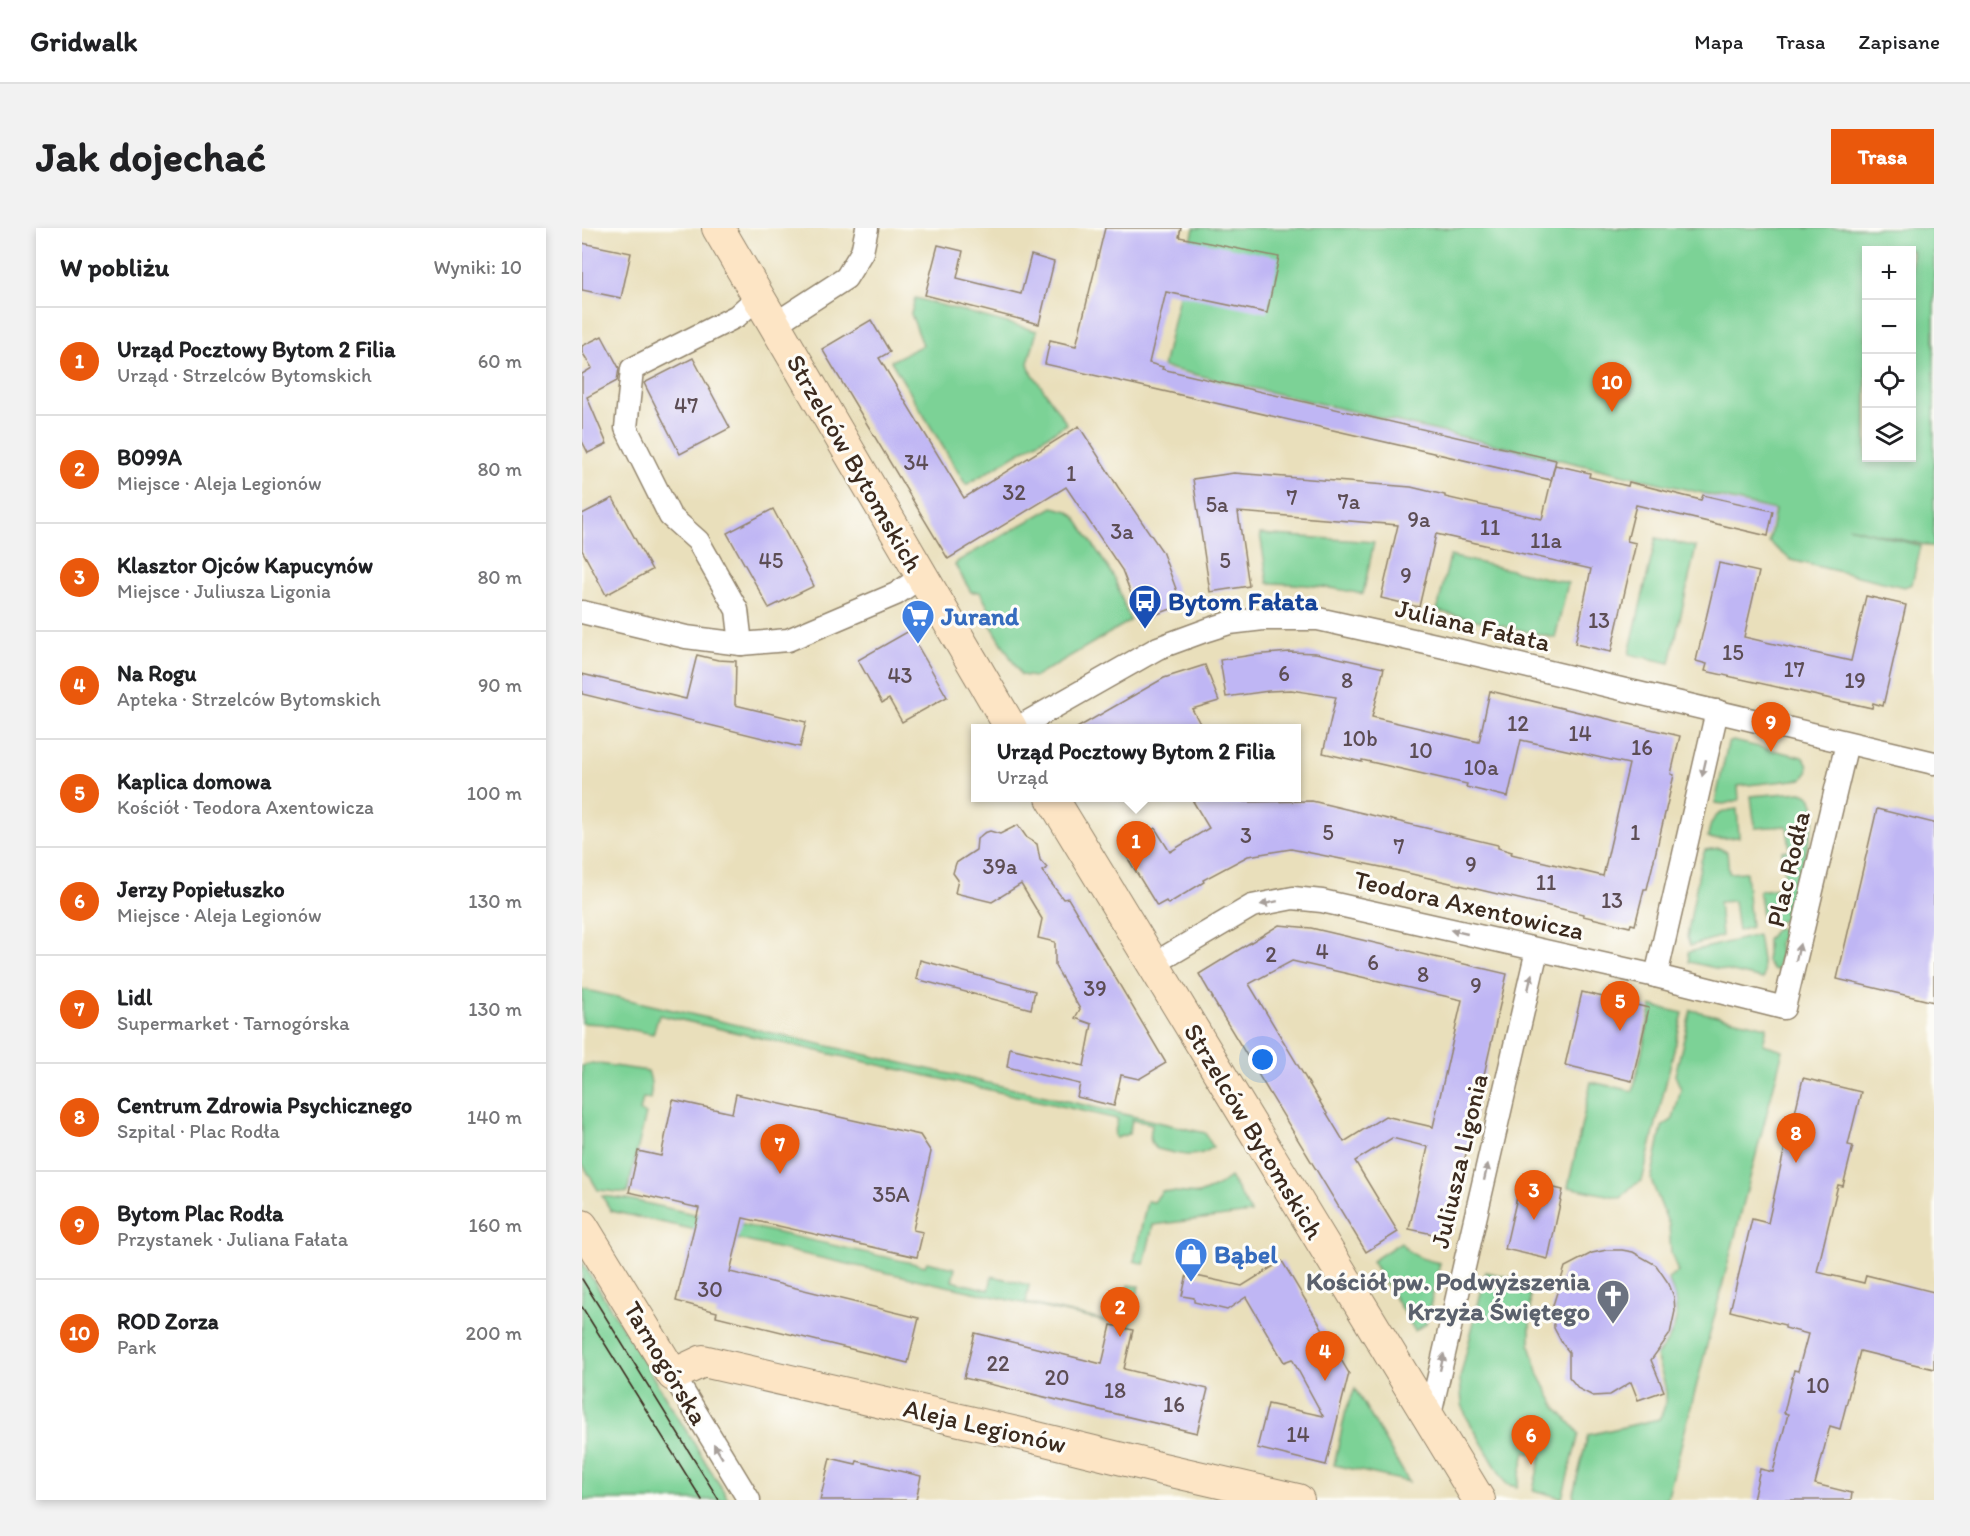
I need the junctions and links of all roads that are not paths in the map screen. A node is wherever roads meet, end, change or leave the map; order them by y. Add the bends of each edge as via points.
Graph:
1 (718, 228) edge
2 (867, 228) edge
3 (759, 296) junction
4 (775, 324) junction
5 (921, 577) junction
6 (582, 612) edge
7 (741, 644) junction
8 (1717, 711) junction
9 (1008, 724) edge
10 (1026, 724) edge
11 (1847, 743) junction
12 (1934, 763) edge
13 (1054, 802) edge
14 (1537, 950) junction
15 (1152, 965) junction
16 (1656, 976) junction
17 (1784, 1008) joint
18 (582, 1226) edge
19 (674, 1375) junction
20 (1429, 1419) junction
21 (1457, 1464) junction
22 (749, 1500) edge
23 (1298, 1500) edge
24 (1463, 1500) edge
25 (1479, 1500) edge
26 (1497, 1500) edge

1 - 3 main road, Strzelców Bytomskich
2 - 4 street via 862,252 846,278
3 - 4 main road, Strzelców Bytomskich
3 - 7 street via 737,316 632,369 626,428 670,516 698,541 737,610
4 - 5 main road, Strzelców Bytomskich
5 - 7 street via 896,594 788,640
5 - 9 main road, Strzelców Bytomskich
6 - 7 street via 686,638
8 - 10 street, Juliana Fałata via 1318,619 1271,618 1229,623 1158,648
8 - 11 street, Juliana Fałata
8 -> 16 street
11 - 12 street, Juliana Fałata
17 -> 11 street, Plac Rodła
13 - 15 main road, Strzelców Bytomskich
14 -> 15 street, Teodora Axentowicza via 1322,901 1293,898 1252,906
14 - 16 street, Teodora Axentowicza
20 -> 14 street, Juliusza Ligonia
15 - 20 main road, Strzelców Bytomskich
16 - 17 street, Teodora Axentowicza
18 - 19 main road, Tarnogórska
22 -> 19 street, Tarnogórska
19 - 23 main road, Aleja Legionów via 703,1361
20 - 21 main road, Strzelców Bytomskich
21 - 24 main road, Strzelców Bytomskich
21 - 25 main road, Strzelców Bytomskich
21 - 26 street

